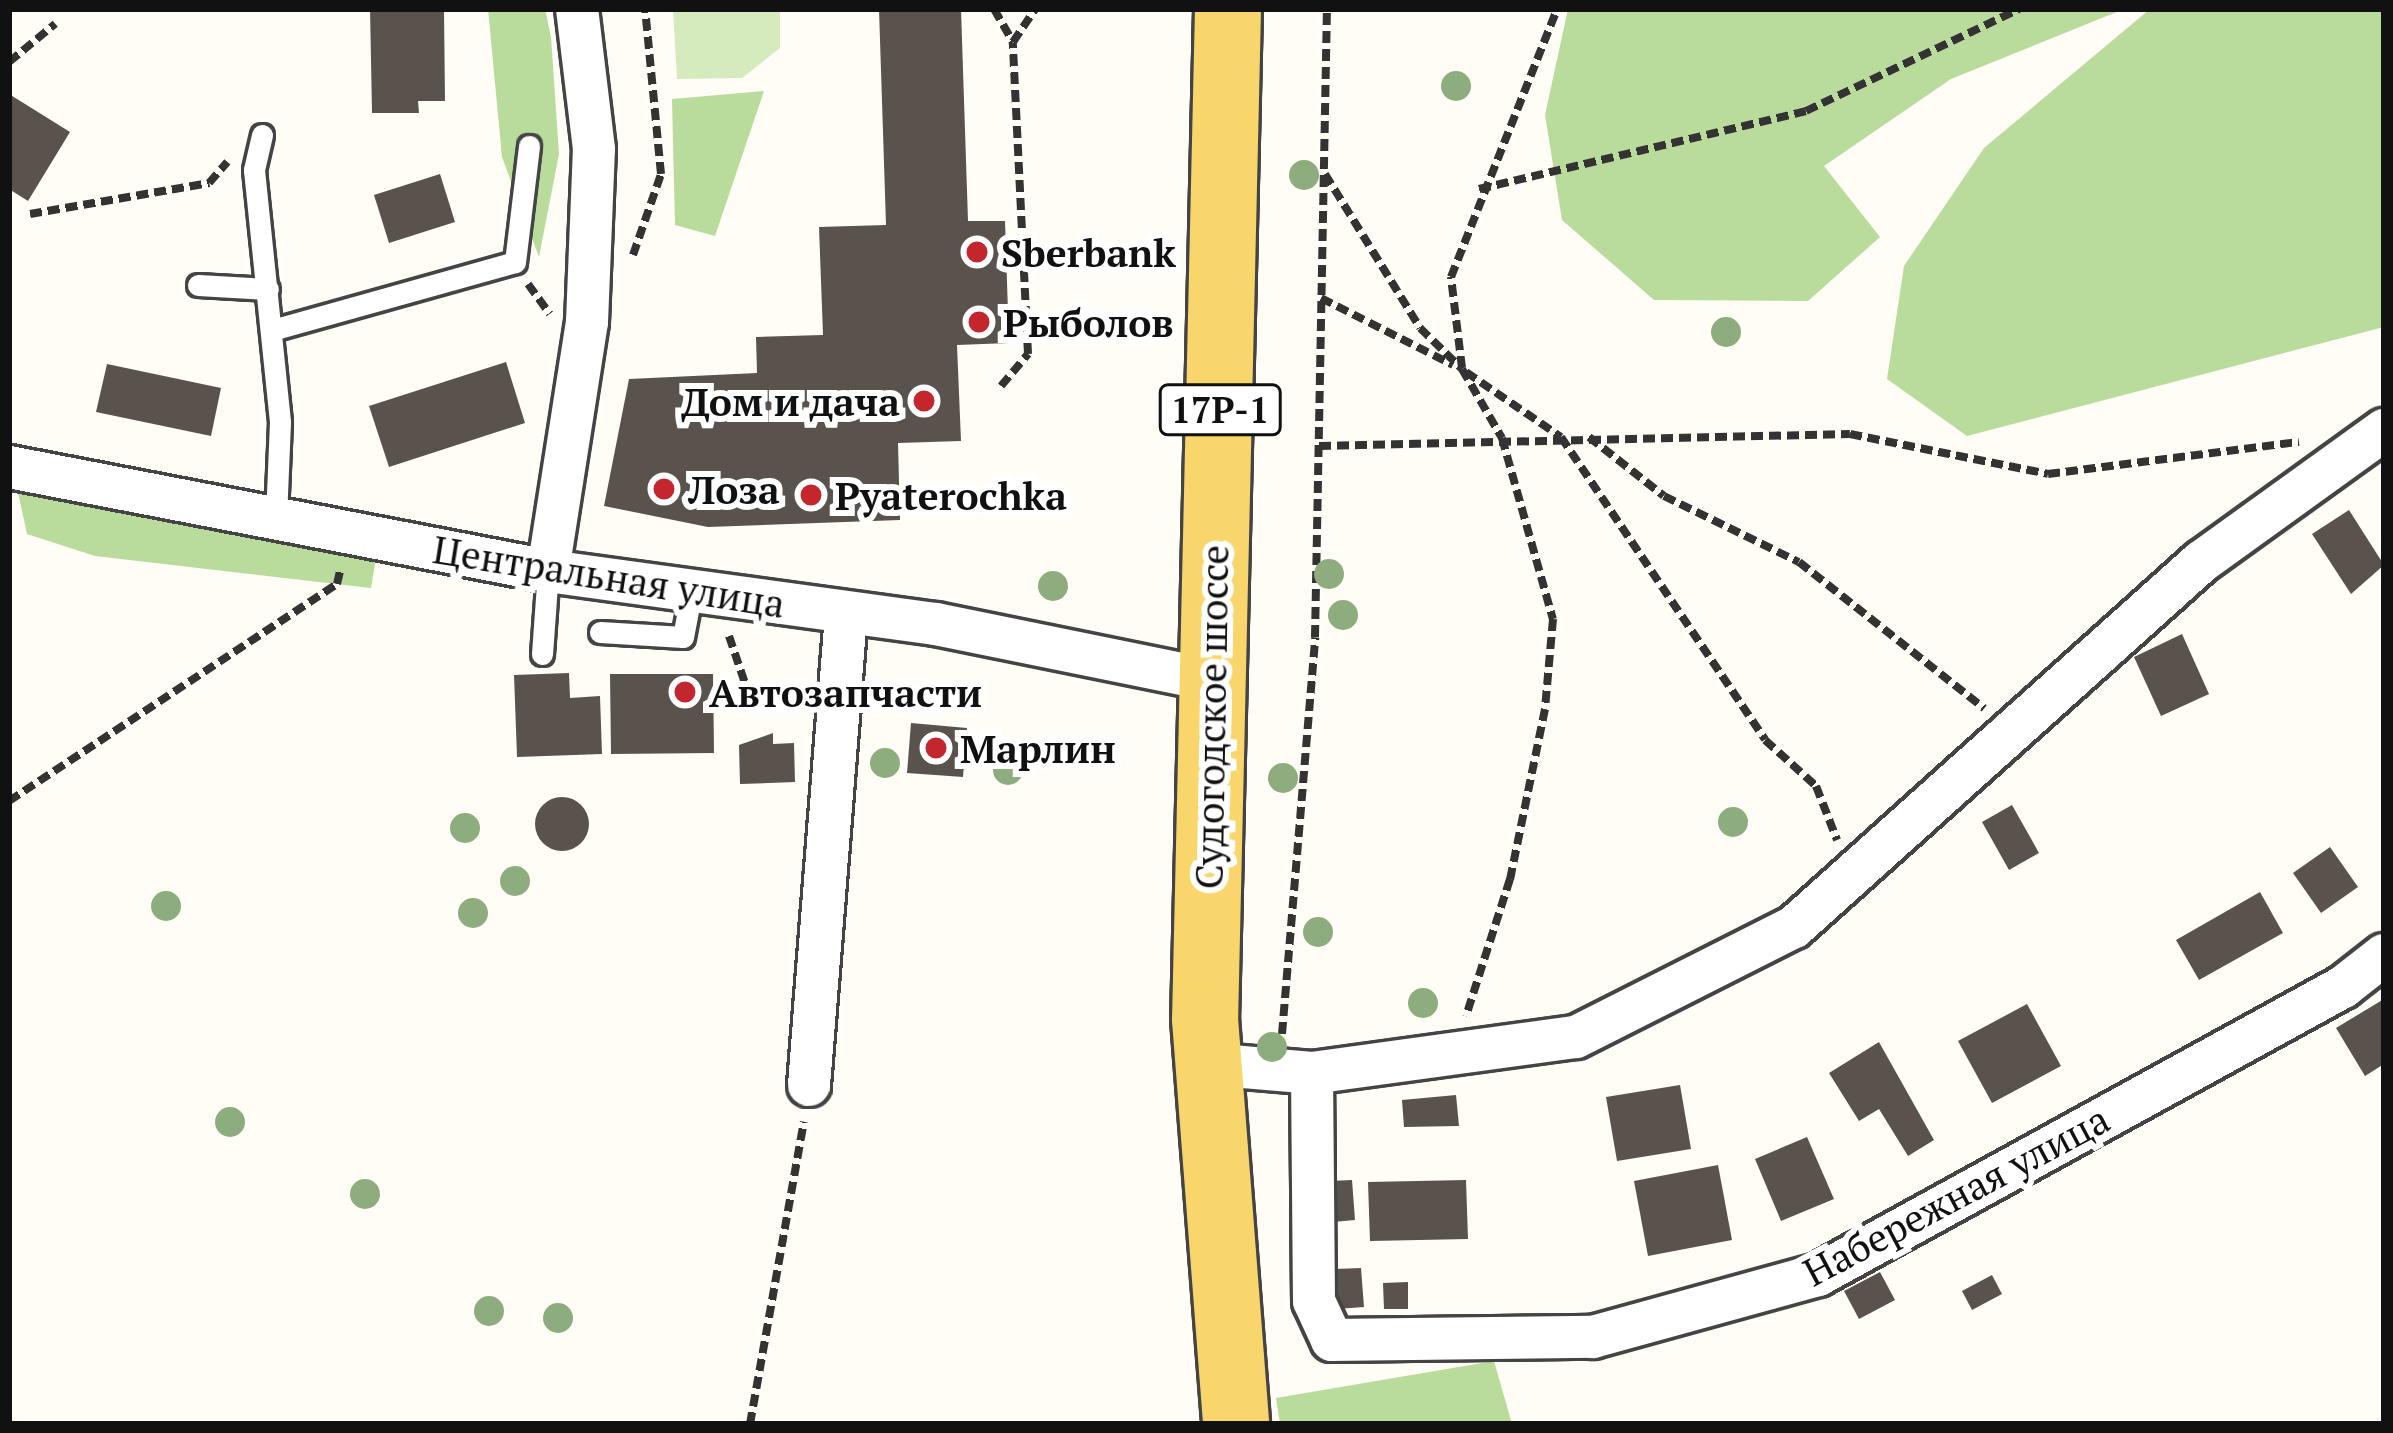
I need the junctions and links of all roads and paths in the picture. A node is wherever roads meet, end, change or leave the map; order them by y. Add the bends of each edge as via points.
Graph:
1 (577, 9) edge
2 (994, 9) edge
3 (1035, 9) edge
4 (1228, 9) edge
5 (1327, 9) edge
6 (1557, 9) edge
7 (2019, 9) edge
8 (56, 24) dead end
9 (1013, 42) junction
10 (9, 62) edge
11 (262, 135) dead end
12 (529, 146) dead end
13 (237, 149) dead end
14 (1324, 173) junction
15 (1479, 189) junction
16 (30, 214) dead end
17 (198, 285) dead end
18 (268, 289) junction
19 (1321, 298) junction
20 (272, 330) junction
21 (1462, 369) junction
22 (1001, 386) dead end
23 (2384, 430) edge
24 (1562, 437) junction
25 (1589, 437) junction
26 (1502, 438) junction
27 (1318, 446) junction
28 (9, 467) edge
29 (276, 519) junction
30 (350, 533) junction
31 (548, 571) junction
32 (692, 595) junction
33 (846, 612) junction
34 (600, 632) dead end
35 (730, 640) dead end
36 (542, 654) dead end
37 (1210, 680) junction
38 (750, 698) dead end
39 (2014, 731) junction
40 (9, 801) edge
41 (1860, 869) junction
42 (2384, 955) edge
43 (1454, 1054) junction
44 (1208, 1064) junction
45 (1295, 1072) junction
46 (809, 1084) joint
47 (750, 1424) edge
48 (1236, 1424) edge

1 - 31 street via 594,148 587,322
2 - 9 path
3 - 9 path
4 - 37 main road, Судогодское шоссе / 17Р-1
5 - 14 path
6 - 15 path
7 - 15 path via 1807,111
8 - 10 path
9 - 22 path via 1028,354
11 - 18 lane via 254,170
12 - 20 lane via 515,262
13 - 16 path via 208,183
14 - 19 path
14 - 21 path via 1420,328
15 - 21 path via 1451,277
17 - 18 lane
18 - 20 lane
19 - 21 path
19 - 27 path
20 - 29 lane via 280,422
21 - 24 path
21 - 26 path
23 - 25 path via 2048,474 1850,434
23 - 39 street via 2201,562
24 - 25 path
24 - 26 path
24 - 41 path via 1765,740 1816,786 1825,826
25 - 39 path via 1664,496 1799,562
26 - 27 path
26 - 43 path via 1553,620 1545,710 1510,879
27 - 45 path
28 - 29 street, Центральная улица
29 - 30 street, Центральная улица
30 - 31 street, Центральная улица
30 - 40 path via 337,584
31 - 32 street, Центральная улица
31 - 36 lane
32 - 33 street, Центральная улица
32 - 34 lane via 683,637
33 - 37 street, Центральная улица
33 - 46 street
35 - 38 path
37 - 44 main road, Судогодское шоссе / 17Р-1
39 - 41 street
41 - 43 street via 1795,927 1576,1037
42 - 45 street, Набережная улица via 2343,986 1818,1275 1593,1337 1332,1340 1314,1301
43 - 45 street
44 - 45 street
44 - 48 main road, Судогодское шоссе / 17Р-1
46 - 47 path via 773,1327

